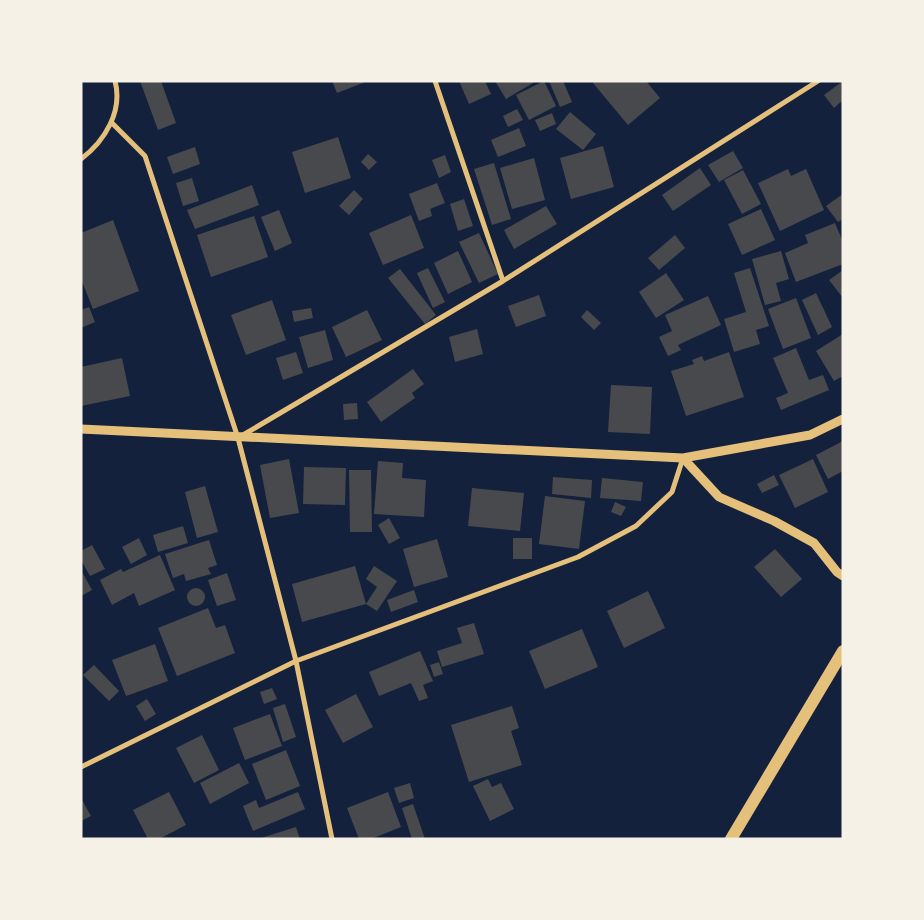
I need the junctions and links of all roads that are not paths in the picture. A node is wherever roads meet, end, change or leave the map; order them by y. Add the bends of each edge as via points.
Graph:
1 (115, 81) edge
2 (435, 81) edge
3 (818, 81) edge
4 (112, 123) junction
5 (81, 159) edge
6 (503, 281) junction
7 (843, 419) edge
8 (81, 429) edge
9 (238, 438) junction
10 (682, 458) junction
11 (843, 576) edge
12 (843, 651) edge
13 (296, 661) junction
14 (81, 767) edge
15 (332, 839) edge
16 (731, 839) edge

1 - 4 street via 119,96
2 - 6 street
3 - 6 street
4 - 5 street
4 - 9 street via 145,156
6 - 9 street
7 - 10 street via 810,435
8 - 9 street
9 - 10 street
9 - 13 street
10 - 11 street via 719,497 814,543
10 - 13 street via 672,492 636,526 578,557
12 - 16 main road
13 - 14 street
13 - 15 street

